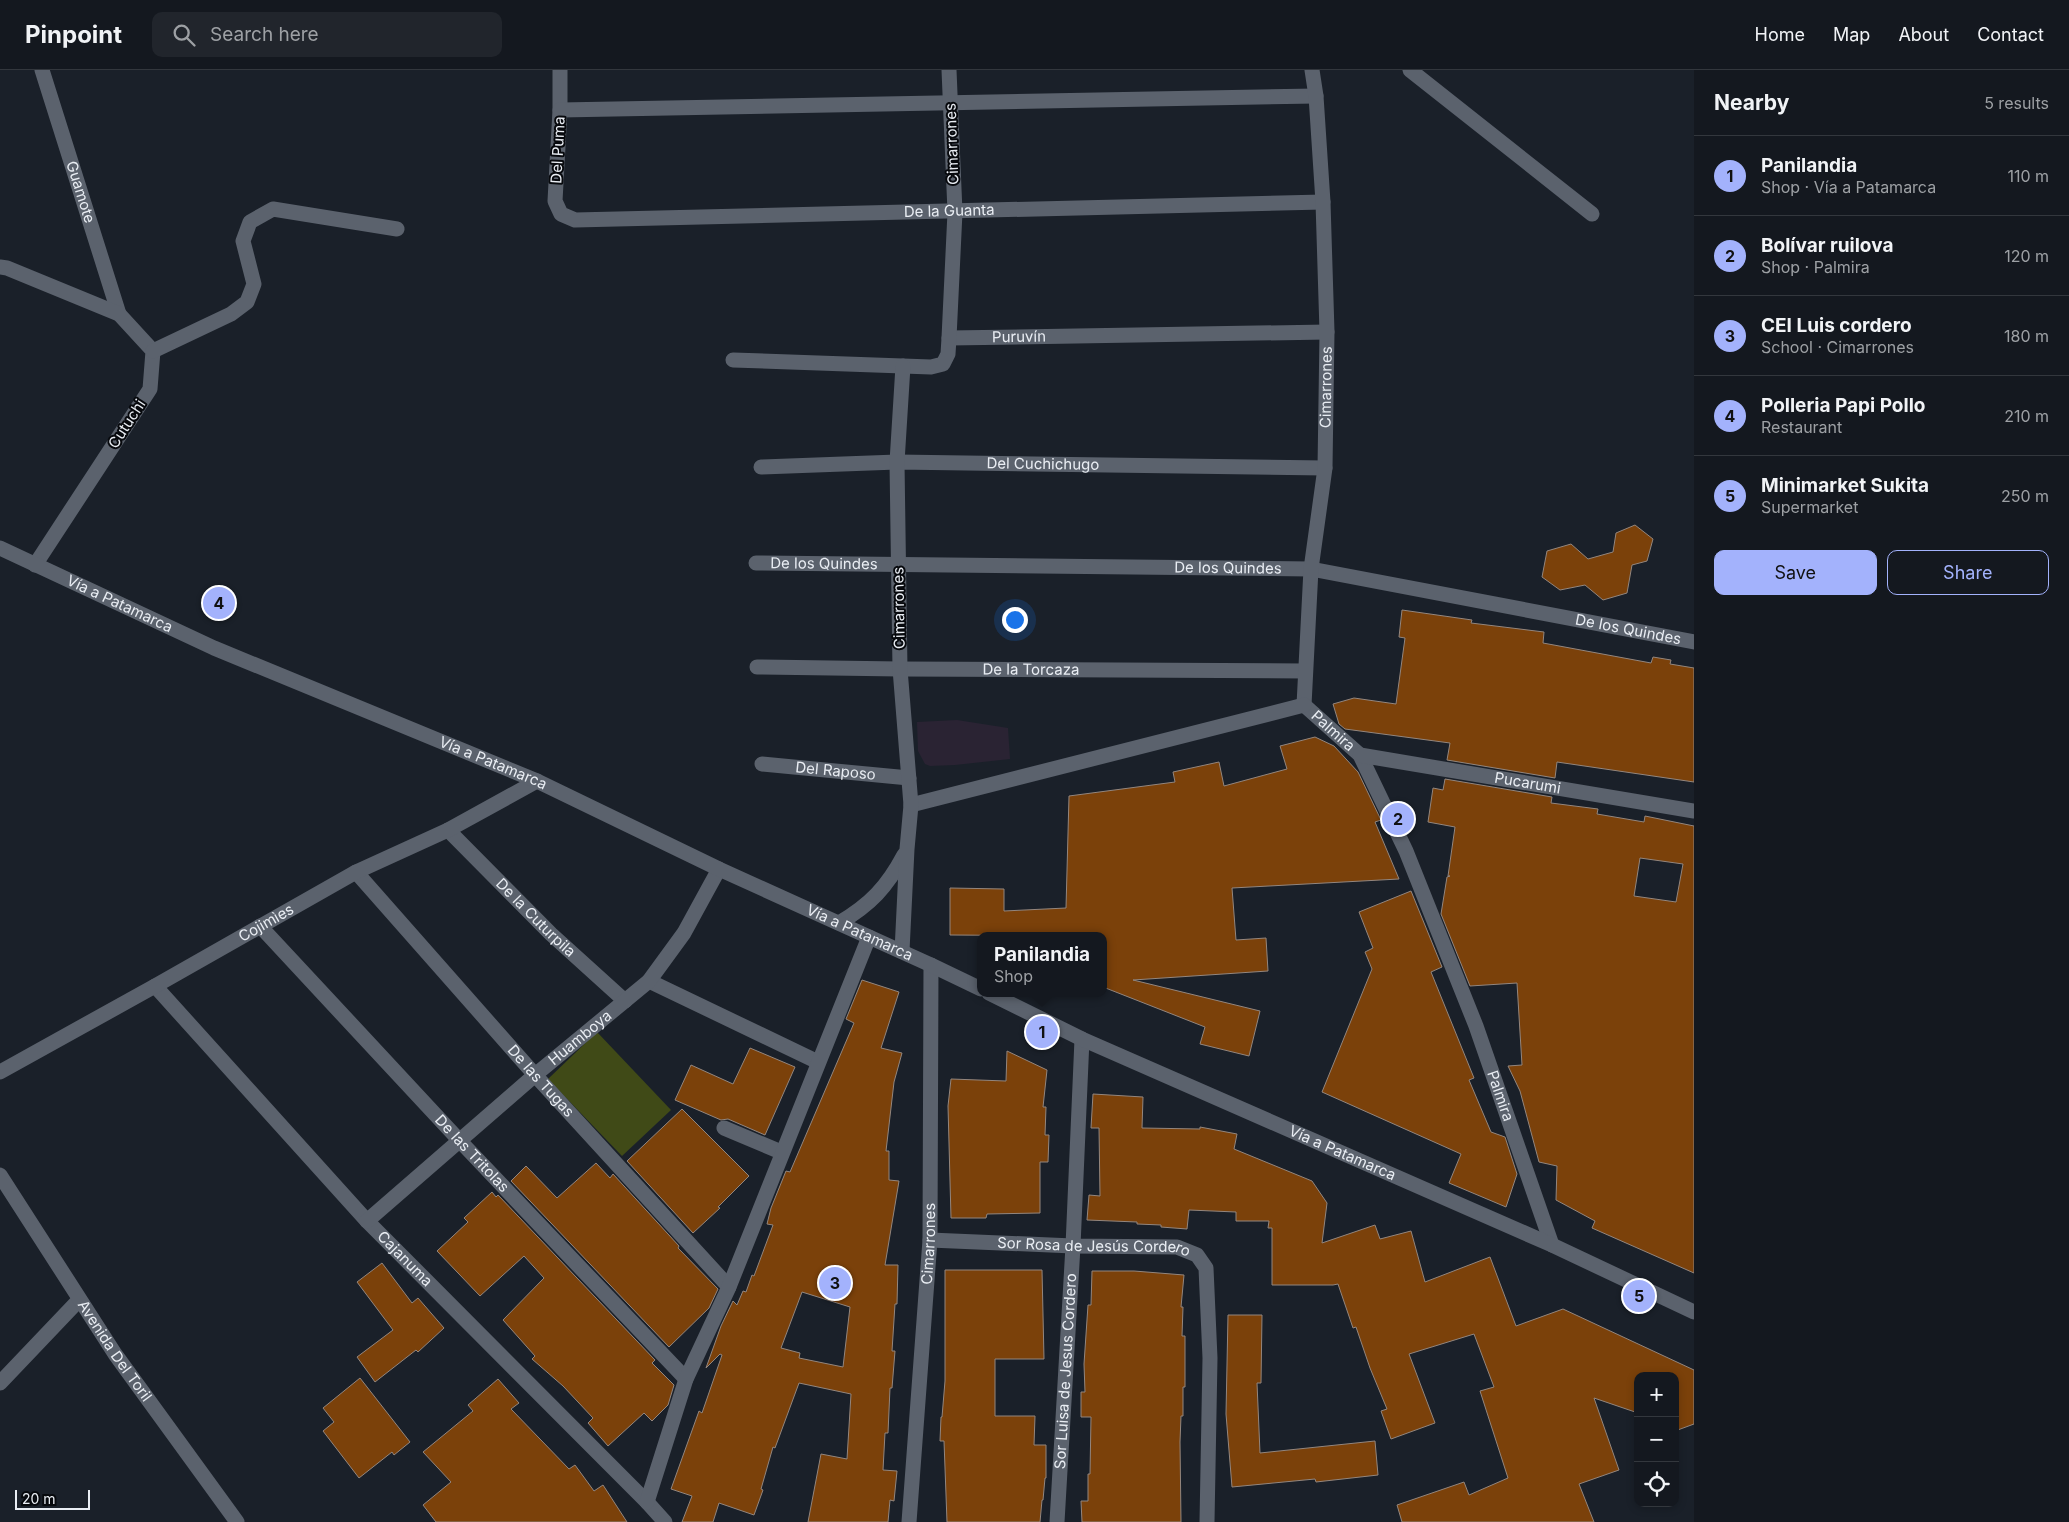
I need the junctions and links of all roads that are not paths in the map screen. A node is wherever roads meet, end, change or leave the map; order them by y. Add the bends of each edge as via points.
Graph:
1 (42, 70) edge
2 (560, 70) edge
3 (950, 70) edge
4 (1312, 70) edge
5 (1410, 70) edge
6 (1316, 96) junction
7 (951, 104) junction
8 (560, 110) junction
9 (1322, 202) junction
10 (955, 212) junction
11 (1592, 214) dead end
12 (575, 220) joint
13 (397, 229) dead end
14 (0, 267) edge
15 (119, 314) junction
16 (1327, 332) junction
17 (949, 338) junction
18 (153, 351) junction
19 (734, 360) dead end
20 (903, 366) junction
21 (897, 462) junction
22 (761, 467) dead end
23 (1325, 468) junction
24 (0, 548) edge
25 (756, 563) dead end
26 (35, 565) junction
27 (899, 565) junction
28 (1311, 569) junction
29 (1694, 642) edge
30 (757, 666) dead end
31 (900, 670) junction
32 (1305, 671) junction
33 (1304, 705) junction
34 (1360, 756) junction
35 (762, 764) dead end
36 (909, 778) junction
37 (537, 781) junction
38 (911, 804) junction
39 (1694, 811) edge
40 (448, 830) junction
41 (907, 849) junction
42 (719, 869) junction
43 (356, 872) junction
44 (839, 924) junction
45 (260, 926) junction
46 (868, 936) junction
47 (902, 951) junction
48 (930, 964) junction
49 (649, 981) junction
50 (155, 986) junction
51 (977, 987) edge
52 (997, 997) edge
53 (625, 1001) junction
54 (1082, 1039) junction
55 (818, 1062) junction
56 (0, 1072) edge
57 (535, 1075) junction
58 (724, 1128) dead end
59 (459, 1140) junction
60 (781, 1152) junction
61 (0, 1176) edge
62 (366, 1221) junction
63 (930, 1240) junction
64 (1552, 1245) junction
65 (1073, 1246) junction
66 (729, 1287) junction
67 (79, 1300) junction
68 (1694, 1312) edge
69 (686, 1379) junction
70 (0, 1383) edge
71 (647, 1502) junction
72 (237, 1522) edge
73 (665, 1522) edge
74 (909, 1522) edge
75 (1057, 1522) edge
76 (1207, 1522) edge

1 - 15 street, Guamote
2 - 8 street, Del Puma
3 - 7 street, Cimarrones
4 - 6 street, Cimarrones
5 - 11 street
6 - 7 street
6 - 9 street, Cimarrones
7 - 8 street
7 - 10 street, Cimarrones
8 - 12 street, Del Puma via 555,201 561,214
9 - 10 street, De la Guanta
9 - 16 street, Cimarrones
10 - 12 street, De la Guanta
10 - 17 street, Cimarrones
13 - 18 street via 273,209 250,222 242,241 254,284 247,302 231,314
14 - 15 street
15 - 18 street
16 - 17 street, Puruvín
16 - 23 street, Cimarrones
17 - 20 street via 948,354 943,364
18 - 26 street, Cutuchi via 150,389
19 - 20 street
20 - 21 street, Cimarrones
21 - 22 street, Del Cuchichugo
21 - 23 street, Del Cuchichugo
21 - 27 street, Cimarrones
23 - 28 street, Cimarrones
24 - 26 street, Vía a Patamarca
25 - 27 street, De los Quindes
26 - 37 street, Vía a Patamarca via 214,648
27 - 28 street, De los Quindes
27 - 31 street, Cimarrones
28 - 29 street, De los Quindes
28 - 32 street, Cimarrones
30 - 31 street, De la Torcaza
31 - 32 street, De la Torcaza
31 - 36 street, Cimarrones
32 - 33 street, Cimarrones
33 - 34 street, Palmira
33 - 38 street, Palmira
34 - 39 street, Pucarumi
34 - 64 street, Palmira via 1406,851 1472,1017
35 - 36 street, Del Raposo
36 - 38 street, Cimarrones
37 - 40 street, Cojimìes
37 - 42 street, Vía a Patamarca
38 - 41 street, Cimarrones
40 - 43 street, Cojimìes
40 - 53 street, De la Cuturpila via 551,934
41 - 44 street, Cimarrones via 892,878 860,911
41 - 47 street, Cimarrones
42 - 44 street, Vía a Patamarca
42 - 49 street, Huamboya via 684,933
43 - 45 street, Cojimìes
43 - 57 street, De las Tugas
44 - 46 street, Vía a Patamarca
45 - 50 street, Cojimìes
45 - 59 street, De las Tritolas
46 - 47 street, Vía a Patamarca
46 - 55 street
47 - 48 street, Vía a Patamarca
48 - 51 street, Vía a Patamarca
48 - 63 street, Cimarrones
49 - 53 street, Huamboya
49 - 55 street
50 - 56 street, Cojimìes
50 - 62 street, Cajanuma
52 - 54 street, Vía a Patamarca
53 - 57 street, Huamboya
54 - 64 street, Vía a Patamarca
54 - 65 street, Sor Luisa de Jesus Cordero
55 - 60 street
57 - 59 street, Huamboya
57 - 66 street, De las Tugas
58 - 60 street
59 - 62 street, Huamboya
59 - 69 street, De las Tritolas
60 - 66 street
61 - 67 street, Avenida Del Toril
62 - 71 street, Cajanuma
63 - 65 street, Sor Rosa de Jesús Cordero
63 - 74 street, Cimarrones
64 - 68 street, Vía a Patamarca
65 - 75 street, Sor Luisa de Jesus Cordero
65 - 76 street, Sor Rosa de Jesús Cordero via 1177,1247 1197,1255 1206,1268 1210,1358
66 - 69 street
67 - 70 street
67 - 72 street, Avenida Del Toril
69 - 71 street
71 - 73 street, Cajanuma

